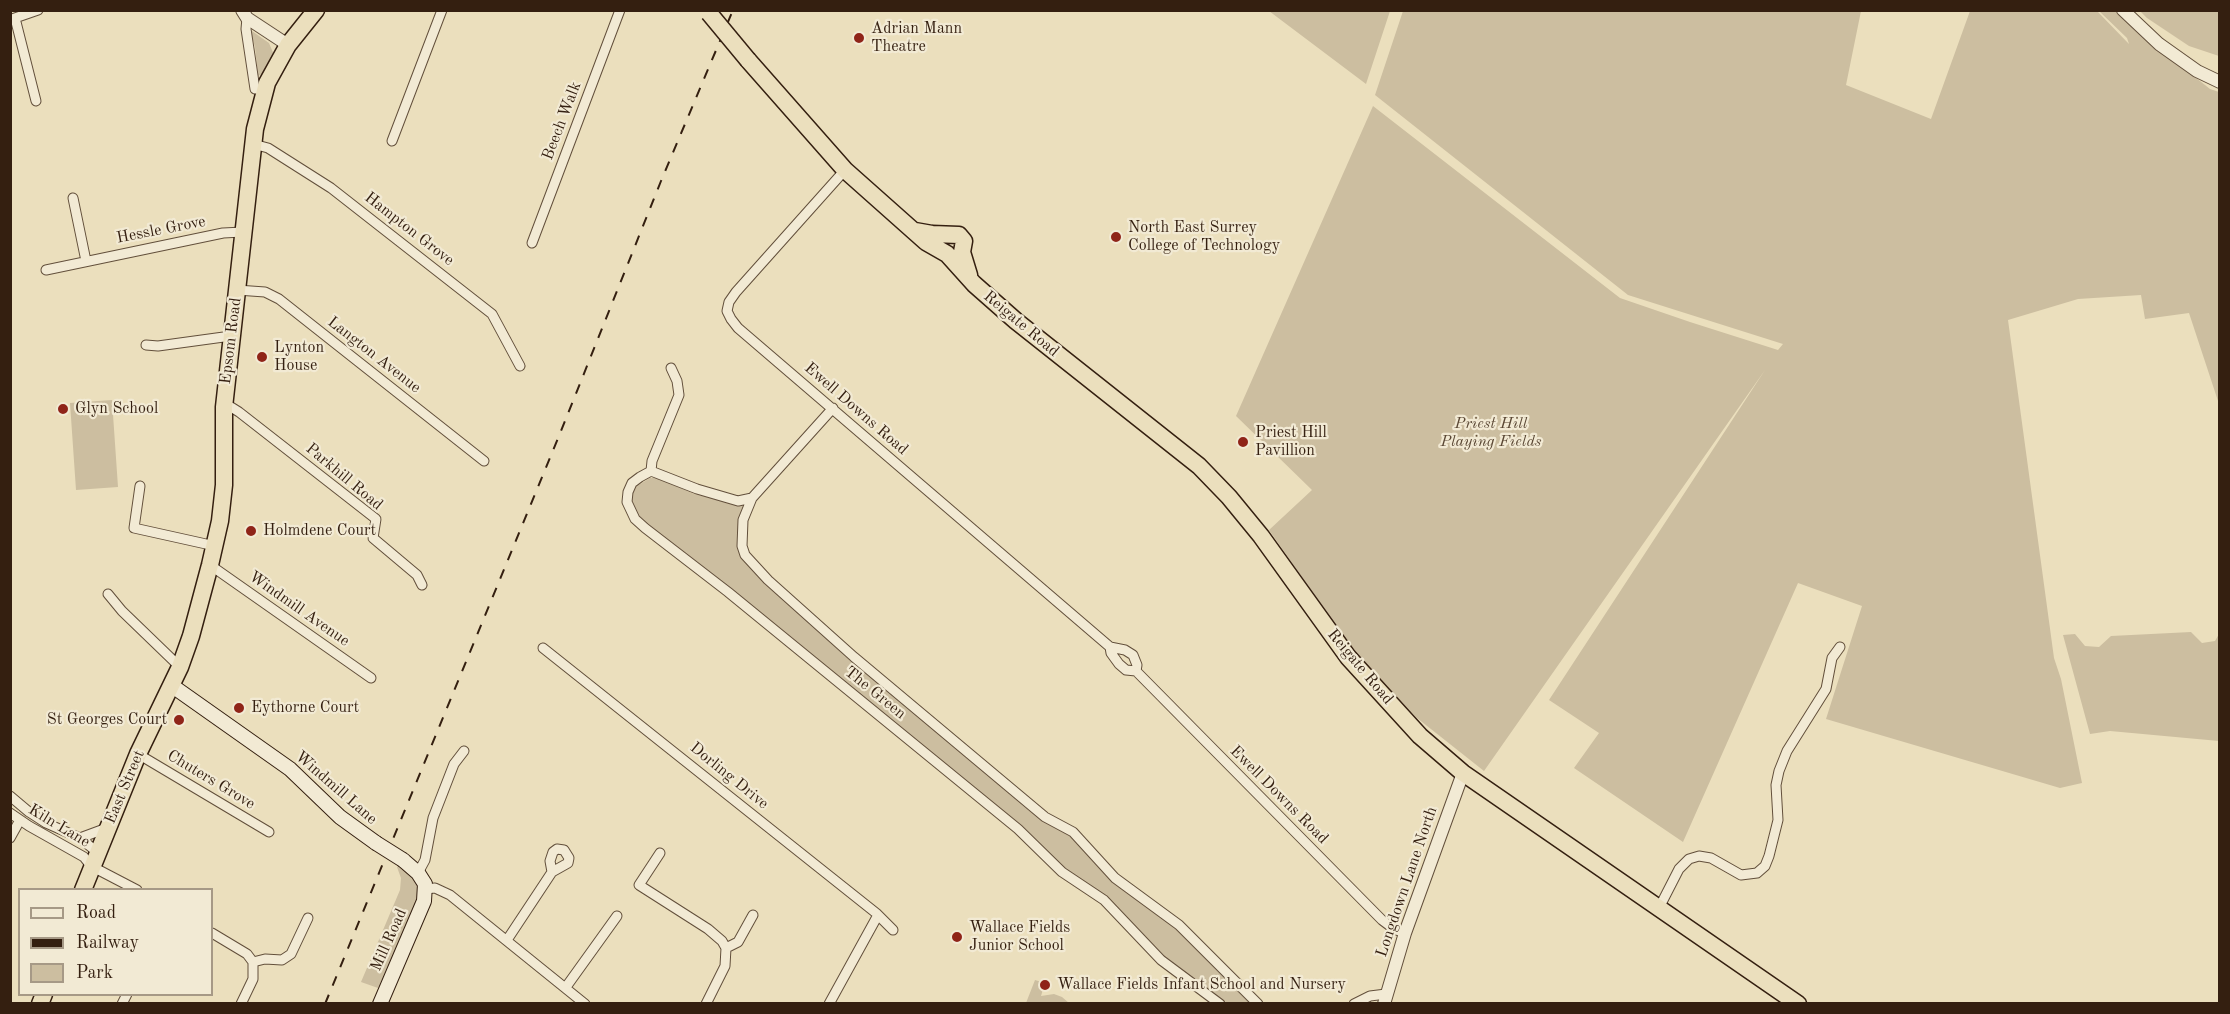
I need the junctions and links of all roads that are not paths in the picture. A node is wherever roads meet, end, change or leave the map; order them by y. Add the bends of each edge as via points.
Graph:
1 (38, 10) edge
2 (316, 10) edge
3 (442, 10) edge
4 (620, 10) edge
5 (2123, 10) edge
6 (708, 12) edge
7 (244, 14) edge
8 (13, 19) edge
9 (288, 45) junction
10 (2220, 82) edge
11 (255, 89) dead end
12 (36, 101) dead end
13 (392, 141) dead end
14 (253, 144) junction
15 (844, 170) junction
16 (73, 198) dead end
17 (243, 232) junction
18 (532, 243) dead end
19 (86, 261) junction
20 (46, 270) dead end
21 (237, 290) junction
22 (231, 336) junction
23 (147, 345) dead end
24 (520, 366) dead end
25 (671, 368) dead end
26 (224, 407) junction
27 (833, 408) junction
28 (484, 462) dead end
29 (651, 471) junction
30 (140, 486) dead end
31 (752, 498) junction
32 (215, 546) junction
33 (210, 565) junction
34 (422, 585) dead end
35 (108, 594) dead end
36 (1110, 647) junction
37 (1840, 647) dead end
38 (543, 648) dead end
39 (180, 667) junction
40 (1136, 671) junction
41 (371, 678) dead end
42 (171, 686) junction
43 (464, 751) dead end
44 (138, 754) junction
45 (1463, 773) junction
46 (10, 796) edge
47 (10, 813) edge
48 (20, 820) junction
49 (107, 828) junction
50 (269, 832) dead end
51 (10, 838) edge
52 (80, 838) junction
53 (660, 853) dead end
54 (94, 859) junction
55 (552, 872) dead end
56 (418, 873) junction
57 (84, 888) edge
58 (134, 888) edge
59 (425, 889) junction
60 (1659, 908) junction
61 (753, 915) dead end
62 (878, 915) junction
63 (617, 916) dead end
64 (308, 918) dead end
65 (893, 930) dead end
66 (1405, 933) junction
67 (213, 934) edge
68 (507, 940) junction
69 (726, 948) junction
70 (253, 962) junction
71 (566, 987) junction
72 (1385, 999) edge
73 (241, 1004) edge
74 (380, 1004) edge
75 (585, 1004) edge
76 (706, 1004) edge
77 (830, 1004) edge
78 (1220, 1004) edge
79 (1258, 1004) edge
80 (1354, 1004) edge
81 (1798, 1004) edge

1 - 8 street
2 - 9 highway, Epsom Road
3 - 13 street
4 - 18 street, Beech Walk
5 - 10 street via 2159,44
6 - 15 highway, Reigate Road, bridge
7 - 9 street
7 - 11 street
8 - 12 street
9 - 14 highway, Epsom Road via 267,83
14 - 17 highway, Epsom Road
14 - 24 street, Hampton Grove via 268,148 331,188 492,314
15 - 27 street, Ewell Downs Road via 736,292 727,311 738,328
15 - 45 highway, Reigate Road via 912,231 950,248 970,278 1038,340 1199,466 1261,536 1348,657 1420,736
16 - 19 street
17 - 19 street, Hessle Grove
17 - 21 highway, Epsom Road
19 - 20 street, Hessle Grove
21 - 22 highway, Epsom Road
21 - 28 street, Langton Avenue via 265,292 279,299
22 - 23 street
22 - 26 highway, Epsom Road
25 - 29 street via 679,394
26 - 32 highway, Epsom Road via 224,485
26 - 34 street, Parkhill Road via 239,412 376,519 373,538 417,575
27 - 31 street, The Green
27 - 36 street, Ewell Downs Road
29 - 31 street via 738,501
29 - 78 street, The Green via 632,483 628,492 627,502 635,519 1009,822 1062,872 1104,900 1161,960
30 - 32 street via 134,528
31 - 79 street, The Green via 743,520 742,546 752,565 854,657 1045,817 1073,832 1115,878 1179,925
32 - 33 highway, Epsom Road
33 - 39 highway, Epsom Road
33 - 41 street, Windmill Avenue
35 - 39 street
36 - 40 street, Ewell Downs Road via 1119,664
36 - 40 street, Ewell Downs Road via 1133,655
37 - 60 street via 1832,658 1826,689 1787,751 1779,771 1778,820 1765,866 1753,875 1741,875 1711,858 1689,859 1679,869
38 - 62 street, Dorling Drive
39 - 42 highway, Epsom Road
40 - 66 street, Ewell Downs Road via 1382,920
42 - 44 highway, East Street
42 - 56 main road, Windmill Lane, bridge via 290,769 340,817
43 - 56 street via 454,764 433,818 425,860
44 - 49 highway, East Street
44 - 50 street, Chuters Grove
45 - 60 highway, Reigate Road
45 - 66 street, Longdown Lane North
46 - 52 street, Kiln Lane via 45,823
47 - 48 street, Kiln Lane
48 - 51 street
48 - 54 street, Kiln Lane
49 - 52 street, Kiln Lane
49 - 54 highway, East Street
52 - 54 street, Kiln Lane
53 - 69 street via 639,885 716,935
54 - 57 highway, East Street
54 - 58 street
55 - 68 street
56 - 59 main road, Windmill Lane
59 - 68 street via 443,891
59 - 74 main road, Mill Road via 424,901
60 - 81 highway, Reigate Road
61 - 69 street via 738,942
62 - 65 street, Dorling Drive
62 - 77 street
63 - 71 street
64 - 70 street via 291,954 282,960 265,958
66 - 72 street, Longdown Lane North
67 - 70 street via 247,954
68 - 71 street
69 - 76 street via 725,966
70 - 73 street via 253,979
71 - 75 street
72 - 80 street via 1370,996

